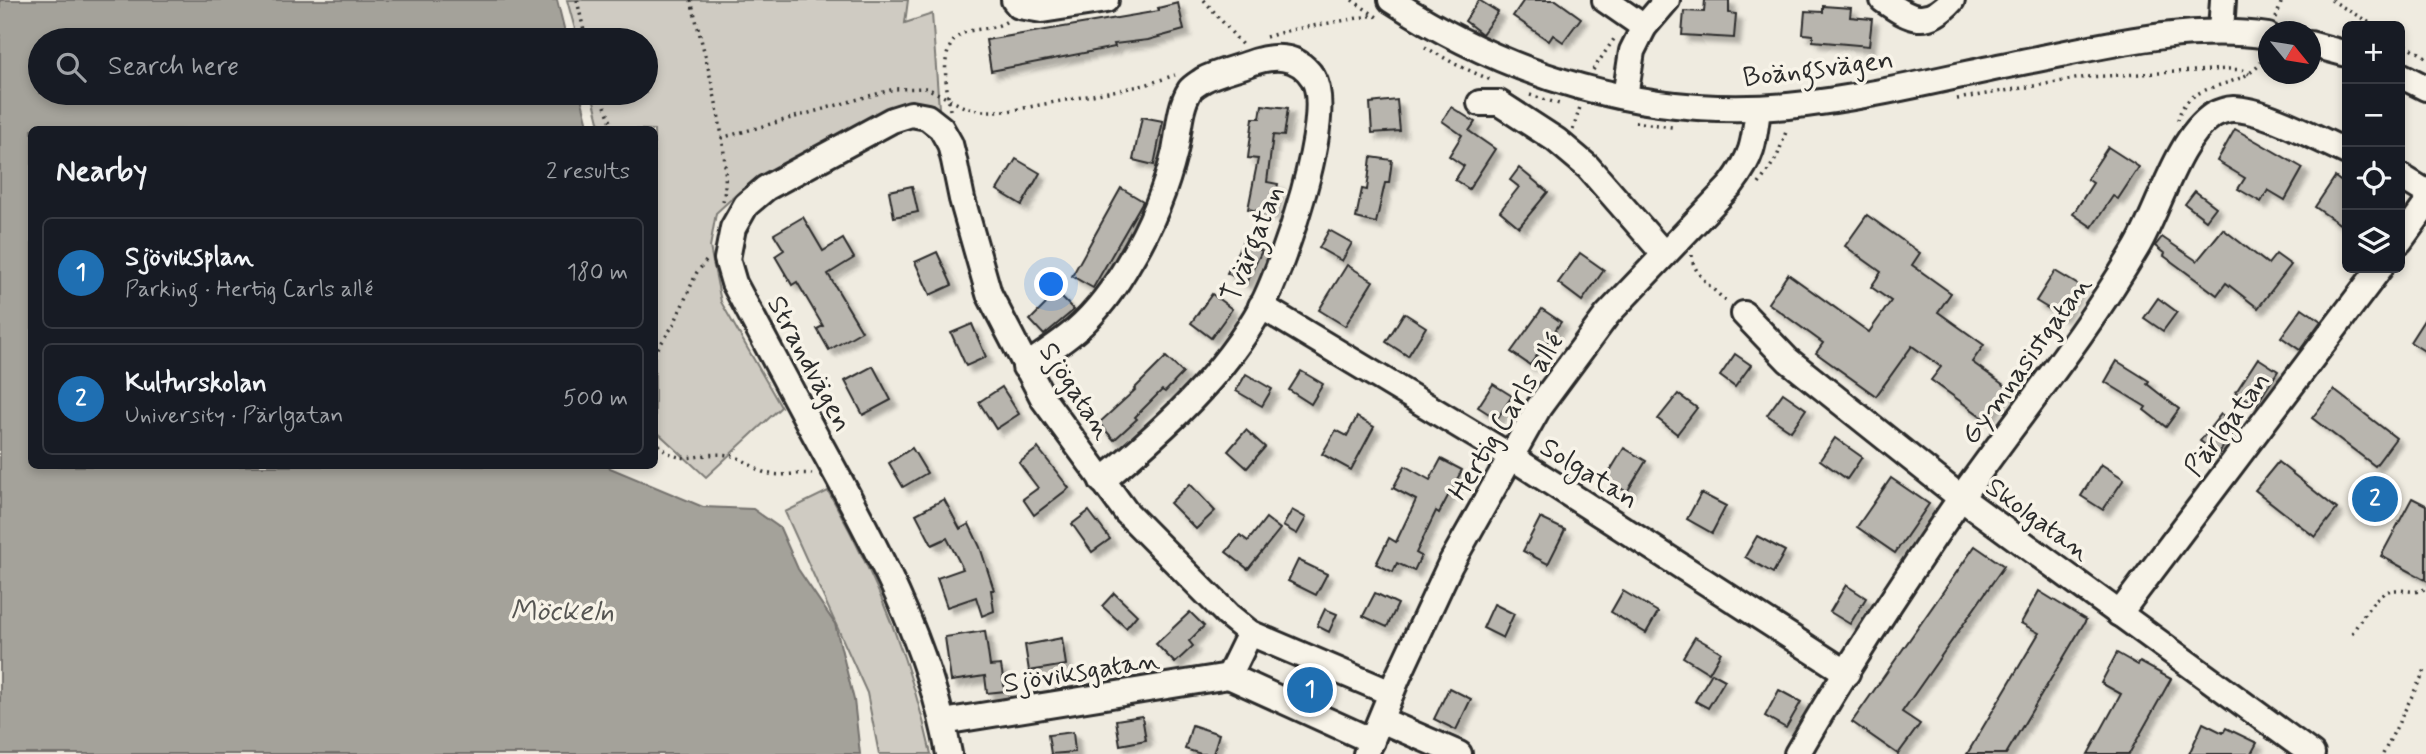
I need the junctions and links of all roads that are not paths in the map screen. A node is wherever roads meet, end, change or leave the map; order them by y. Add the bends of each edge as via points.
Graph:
1 (1106, 0) edge
2 (1605, 0) edge
3 (1667, 0) edge
4 (1884, 0) edge
5 (1952, 0) edge
6 (2223, 0) edge
7 (1017, 3) edge
8 (1383, 8) edge
9 (1644, 27) junction
10 (2221, 31) junction
11 (2258, 36) edge
12 (2321, 47) edge
13 (2342, 53) edge
14 (2405, 78) edge
15 (2426, 88) edge
16 (1625, 97) junction
17 (1480, 103) dead end
18 (1758, 108) junction
19 (943, 131) joint
20 (2342, 150) edge
21 (2405, 179) edge
22 (2426, 192) edge
23 (2426, 205) edge
24 (2405, 234) edge
25 (1664, 254) junction
26 (2376, 273) edge
27 (1261, 306) junction
28 (1744, 314) road end
29 (1025, 367) junction
30 (1510, 456) junction
31 (1102, 481) junction
32 (1961, 498) junction
33 (2119, 614) junction
34 (1250, 633) junction
35 (1847, 673) junction
36 (1228, 676) junction
37 (1391, 693) junction
38 (943, 722) junction
39 (1373, 738) edge
40 (949, 754) edge
41 (1459, 754) edge
42 (1797, 754) edge
43 (2312, 754) edge

1 - 7 street via 1042,10
2 - 9 street
3 - 9 street
4 - 5 street via 1905,16 1923,19 1942,12
6 - 10 street
8 - 16 street, Boängsvägen via 1430,25 1495,58 1561,82
9 - 16 street via 1632,51
10 - 11 street, Boängsvägen
10 - 18 street, Boängsvägen via 2131,41 1889,90
12 - 13 street
14 - 15 street
16 - 18 street, Boängsvägen
17 - 25 street via 1499,103 1556,140 1588,167
18 - 25 street, Hertig Carls allé via 1754,145 1745,165
19 - 29 street, Sjögatan via 989,294
19 - 38 street, Strandvägen via 927,117 911,114 892,120 766,188 746,205 733,228 727,259 734,284 889,574 932,681
20 - 32 street, Gymnasistgatan via 2261,115 2232,109 2214,114 2185,146 2144,235 2110,293
21 - 22 street
23 - 24 street
25 - 30 street, Hertig Carls allé via 1607,315 1563,372
26 - 33 street, Pärlgatan
27 - 29 street, Tvärgatan via 1279,270 1306,183 1318,102 1314,79 1299,63 1249,50 1191,89 1162,194 1117,281 1077,329
27 - 30 street, Solgatan
27 - 31 street, Tvärgatan via 1203,388 1165,428
28 - 32 street, Skolgatan via 1788,360
29 - 31 street, Sjögatan
30 - 35 street, Solgatan
30 - 37 street, Hertig Carls allé via 1450,565
31 - 34 street, Sjögatan via 1126,512
32 - 33 street, Skolgatan
32 - 35 street, Gymnasistgatan
33 - 43 street, Skolgatan
34 - 36 street
34 - 37 street, Sjögatan
35 - 42 street, Gymnasistgatan
36 - 38 street, Sjöviksgatan
36 - 39 street
37 - 39 street, Hertig Carls allé
38 - 40 street, Strandvägen
39 - 41 street

